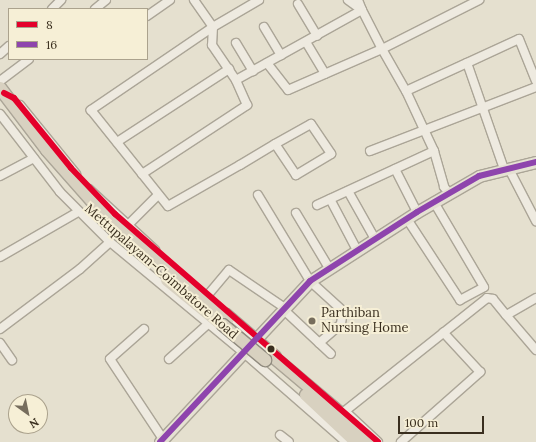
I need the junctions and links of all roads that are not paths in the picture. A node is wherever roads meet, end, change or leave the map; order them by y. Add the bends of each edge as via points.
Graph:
1 (61, 0) edge
2 (106, 0) edge
3 (170, 0) edge
4 (194, 0) edge
5 (259, 0) edge
6 (348, 0) edge
7 (358, 0) edge
8 (479, 0) edge
9 (298, 4) dead end
10 (53, 8) edge
11 (98, 8) edge
12 (362, 10) junction
13 (148, 15) edge
14 (213, 27) junction
15 (264, 27) dead end
16 (317, 36) junction
17 (306, 42) junction
18 (236, 43) dead end
19 (8, 47) edge
20 (382, 49) junction
21 (0, 54) edge
22 (281, 55) junction
23 (28, 60) edge
24 (267, 63) junction
25 (467, 63) junction
26 (229, 68) junction
27 (253, 71) junction
28 (325, 74) junction
29 (236, 80) junction
30 (0, 81) edge
31 (536, 81) edge
32 (536, 87) edge
33 (406, 91) junction
34 (1, 94) edge
35 (482, 106) junction
36 (0, 114) edge
37 (423, 132) junction
38 (117, 142) junction
39 (275, 144) junction
40 (370, 151) dead end
41 (434, 151) junction
42 (34, 158) junction
43 (536, 162) edge
44 (395, 169) junction
45 (507, 169) junction
46 (142, 174) junction
47 (0, 176) edge
48 (348, 191) junction
49 (449, 193) junction
50 (158, 195) junction
51 (258, 196) dead end
52 (330, 199) junction
53 (434, 202) junction
54 (317, 205) dead end
55 (78, 212) junction
56 (417, 212) junction
57 (296, 213) dead end
58 (407, 218) junction
59 (536, 221) edge
60 (105, 222) junction
61 (128, 226) junction
62 (375, 239) junction
63 (110, 242) junction
64 (357, 250) junction
65 (0, 256) edge
66 (329, 268) junction
67 (310, 280) junction
68 (207, 296) junction
69 (535, 301) edge
70 (285, 309) junction
71 (506, 315) junction
72 (209, 323) junction
73 (0, 329) edge
74 (144, 329) dead end
75 (443, 332) junction
76 (257, 339) junction
77 (0, 343) edge
78 (319, 343) junction
79 (536, 349) edge
80 (244, 353) junction
81 (331, 354) dead end
82 (169, 359) dead end
83 (12, 360) dead end
84 (345, 411) junction
85 (280, 436) dead end
86 (162, 441) edge
87 (289, 442) edge
88 (346, 442) edge
89 (356, 442) edge
90 (369, 442) edge
91 (378, 442) edge
92 (401, 442) edge

1 - 10 street
2 - 11 street
3 - 13 street
4 - 14 street
5 - 14 street
6 - 12 street
7 - 12 street
8 - 20 street
9 - 16 street
12 - 16 street
12 - 20 street
14 - 26 street via 212,44
14 - 38 street via 91,110
15 - 22 street
16 - 17 street
17 - 22 street
17 - 28 street
18 - 27 street
19 - 21 street
20 - 28 street
20 - 33 street
22 - 24 street
23 - 30 street
24 - 27 street
24 - 28 street via 288,90
25 - 31 street via 519,39
25 - 33 street
25 - 35 street
26 - 29 street
26 - 38 street
27 - 29 street
29 - 46 street via 247,105
32 - 35 street
33 - 37 street
34 - 60 highway, Mettupalayam-Coimbatore Road via 68,188
34 - 61 street via 14,98 93,193
35 - 37 street
35 - 45 street
36 - 42 street
37 - 40 street
37 - 41 street
38 - 46 street
39 - 39 street via 311,124 331,154 296,176
39 - 50 street via 168,206
41 - 44 street
41 - 49 street via 444,187
42 - 47 street
42 - 55 street
43 - 45 main road
44 - 48 street
44 - 56 street
45 - 49 main road via 479,176
45 - 59 street
46 - 50 street
48 - 52 street
48 - 62 street
49 - 53 main road
50 - 61 street
51 - 67 street
52 - 54 street
52 - 64 street
53 - 56 main road
53 - 58 street via 484,286 460,300
55 - 63 street
55 - 65 street
56 - 58 main road
57 - 66 street
58 - 62 main road
60 - 89 highway, Mettupalayam-Coimbatore Road, bridge via 303,392
60 - 90 highway via 340,413
61 - 68 street
62 - 64 main road
63 - 72 street
63 - 73 street via 80,269
64 - 66 main road
66 - 67 main road
67 - 70 main road
67 - 78 street via 343,311 341,324
68 - 70 street via 229,270
68 - 76 street
69 - 71 street
70 - 76 main road
70 - 78 street
71 - 75 street via 493,299 487,298
71 - 79 street
72 - 80 street
72 - 82 street
74 - 86 street via 110,359
75 - 84 street
75 - 92 street via 480,372
76 - 80 main road
76 - 84 street
77 - 83 street
78 - 81 street
80 - 86 main road
80 - 88 street
84 - 91 street
85 - 87 street

